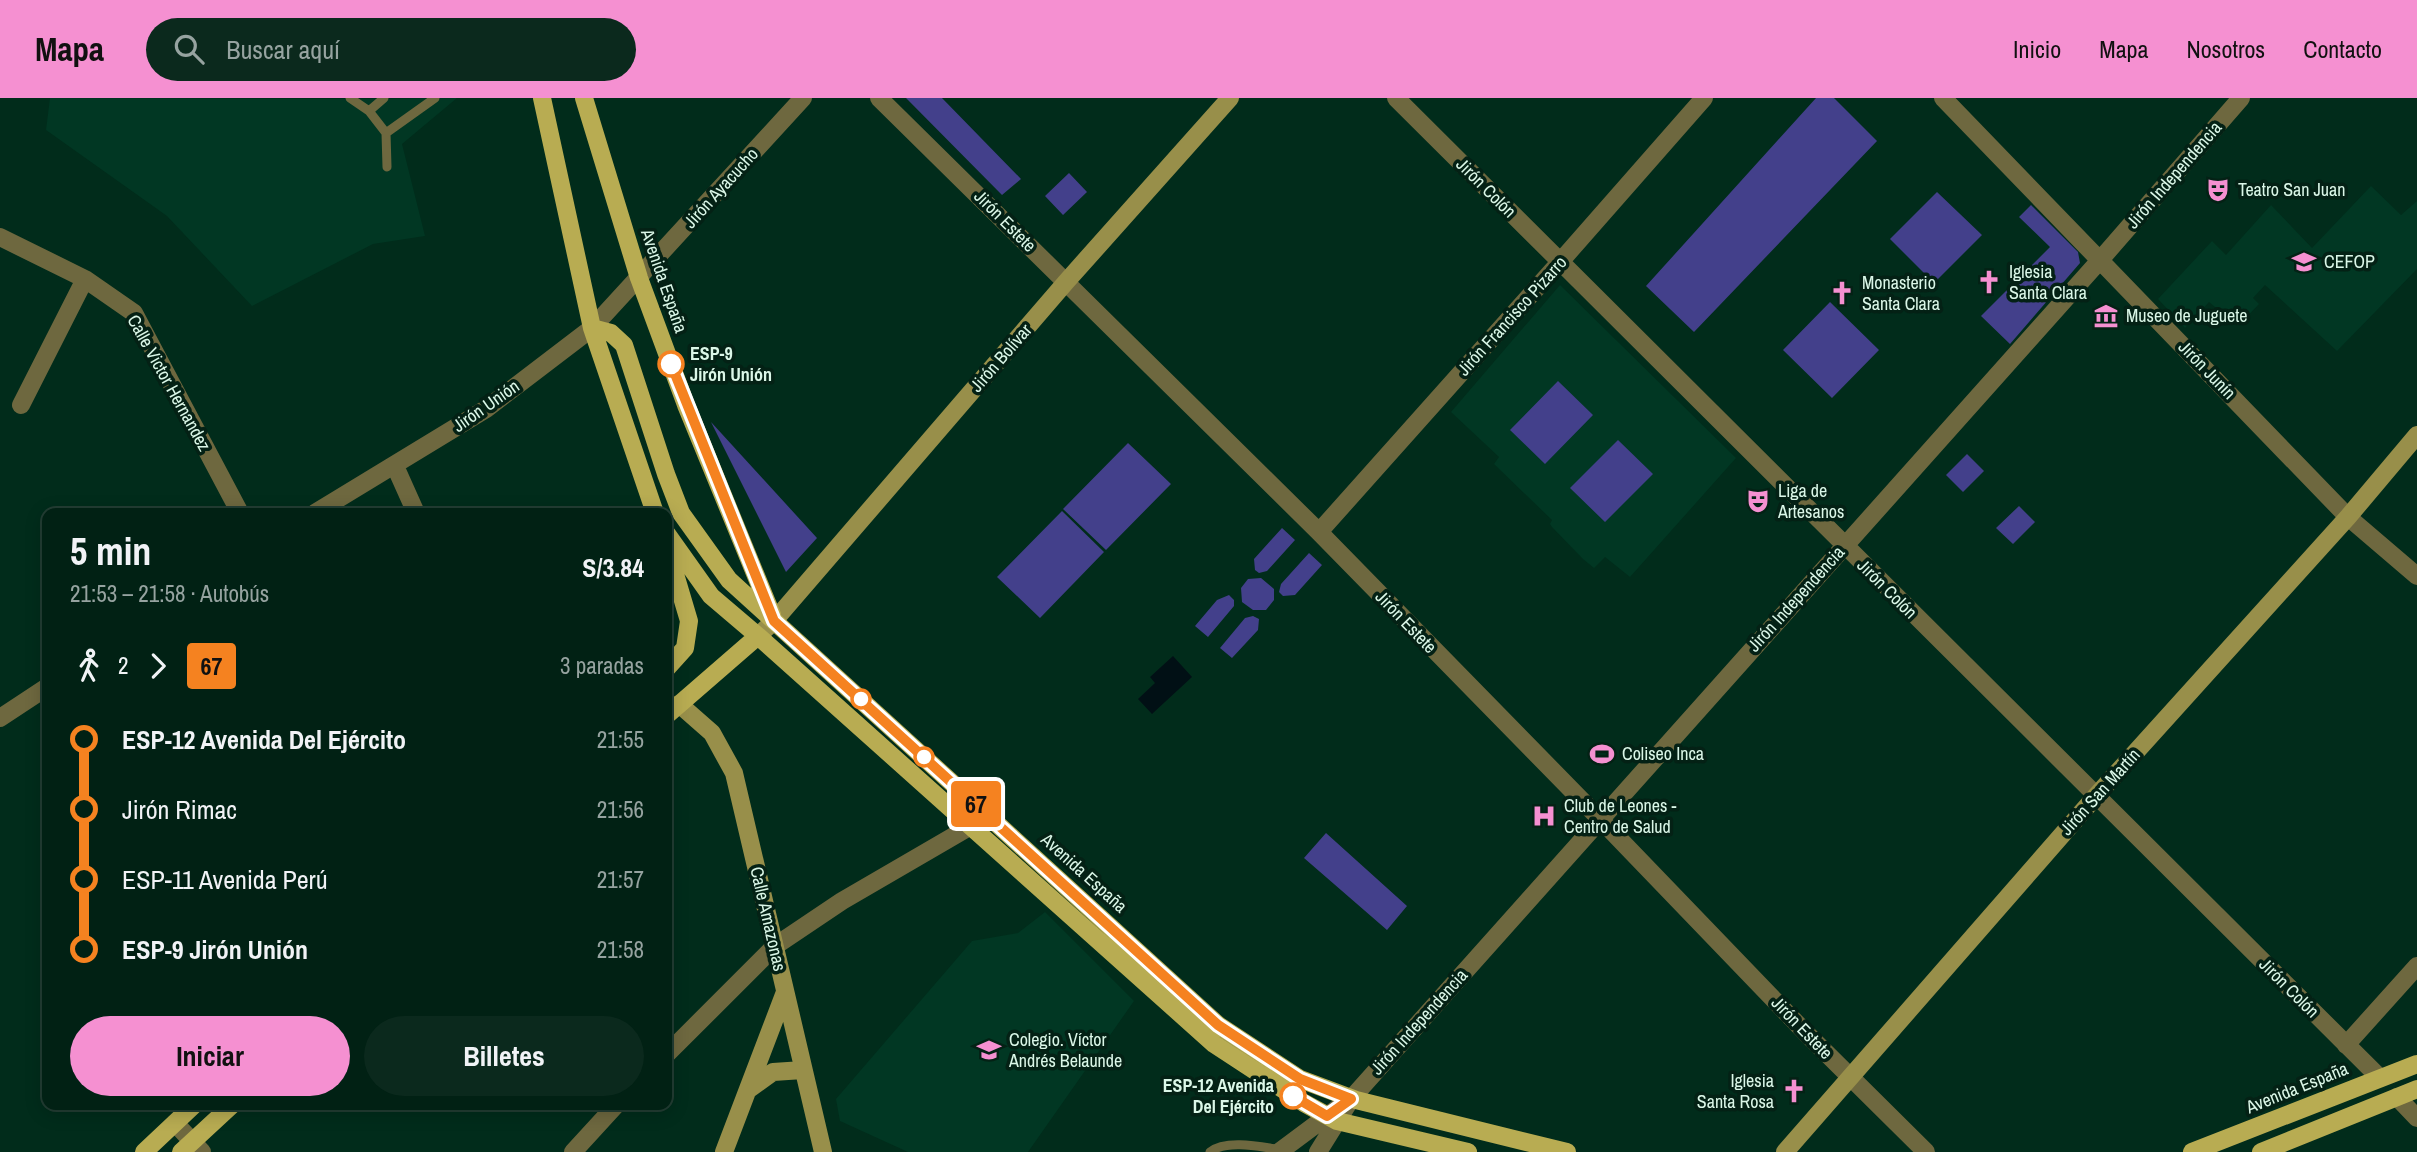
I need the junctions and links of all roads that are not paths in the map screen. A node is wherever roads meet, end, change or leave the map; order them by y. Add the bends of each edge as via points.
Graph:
1 (350, 98) edge
2 (384, 98) edge
3 (435, 98) edge
4 (542, 98) edge
5 (584, 98) edge
6 (803, 98) edge
7 (879, 98) edge
8 (1230, 98) edge
9 (1396, 98) edge
10 (1704, 98) edge
11 (1943, 98) edge
12 (2241, 98) edge
13 (369, 111) junction
14 (386, 133) junction
15 (387, 167) dead end
16 (2, 243) edge
17 (2101, 259) junction
18 (1560, 262) junction
19 (639, 278) junction
20 (85, 279) junction
21 (1066, 282) junction
22 (592, 328) junction
23 (21, 405) dead end
24 (2417, 435) edge
25 (395, 466) junction
26 (237, 508) edge
27 (324, 508) edge
28 (414, 508) edge
29 (653, 508) edge
30 (2348, 517) junction
31 (1319, 531) junction
32 (672, 541) edge
33 (1843, 546) junction
34 (672, 564) edge
35 (2417, 576) edge
36 (774, 621) junction
37 (758, 636) junction
38 (672, 662) edge
39 (42, 690) edge
40 (673, 709) edge
41 (0, 718) edge
42 (2096, 796) junction
43 (1601, 820) junction
44 (971, 827) junction
45 (775, 946) junction
46 (2417, 966) edge
47 (785, 992) junction
48 (2346, 1045) junction
49 (672, 1049) edge
50 (2417, 1064) edge
51 (803, 1070) junction
52 (1850, 1077) junction
53 (2380, 1078) junction
54 (2417, 1089) edge
55 (748, 1090) junction
56 (2397, 1097) junction
57 (1351, 1099) junction
58 (189, 1110) edge
59 (228, 1110) edge
60 (607, 1110) edge
61 (1332, 1118) junction
62 (2417, 1118) edge
63 (175, 1123) junction
64 (192, 1149) edge
65 (1280, 1151) edge
66 (144, 1152) edge
67 (573, 1152) edge
68 (724, 1152) edge
69 (823, 1152) edge
70 (1210, 1152) edge
71 (1318, 1152) edge
72 (1468, 1152) edge
73 (1567, 1152) edge
74 (1785, 1152) edge
75 (1926, 1152) edge
76 (2192, 1152) edge
77 (2261, 1152) edge

1 - 13 lane
2 - 13 lane
3 - 14 lane
4 - 22 main road
5 - 19 main road, Avenida España
6 - 19 street, Jirón Ayacucho
7 - 21 street, Jirón Estete
8 - 21 street, Jirón Bolívar
9 - 18 street, Jirón Colón
10 - 18 street, Jirón Francisco Pizarro
11 - 17 street, Jirón Junín
12 - 17 street, Jirón Independencia
13 - 14 lane
14 - 15 lane
16 - 20 street, Calle Victor Hernandez
17 - 30 street, Jirón Junín
17 - 33 street, Jirón Independencia
18 - 31 street, Jirón Francisco Pizarro
18 - 33 street, Jirón Colón
19 - 22 street, Jirón Unión
19 - 36 main road, Avenida España via 685,405
20 - 23 street
20 - 26 street, Calle Victor Hernandez via 134,313
21 - 31 street, Jirón Estete
21 - 36 street, Jirón Bolívar
22 - 25 street, Jirón Unión via 486,409
22 - 29 main road
22 - 36 main road via 611,332 624,345 681,513 729,580
24 - 30 street, Jirón San Martín
25 - 27 street, Jirón Unión
25 - 28 street
30 - 35 street, Jirón Junín
30 - 42 street, Jirón San Martín
31 - 43 street, Jirón Estete
32 - 37 main road via 711,596
33 - 42 street, Jirón Colón
33 - 43 street, Jirón Independencia
34 - 38 main road via 689,621 685,648
36 - 37 street, Jirón Bolívar
36 - 57 main road, Avenida España via 1218,1025 1300,1079
37 - 40 main road
37 - 44 main road
39 - 41 street
40 - 45 street, Calle Amazonas via 712,733 734,773
42 - 48 street, Jirón Colón
42 - 52 street, Jirón San Martín
43 - 52 street, Jirón Estete
43 - 57 street, Jirón Independencia
44 - 45 street via 842,901
44 - 61 main road via 1214,1044
45 - 47 street, Calle Amazonas
45 - 49 street
46 - 48 street
47 - 51 street, Calle Amazonas
47 - 55 street
48 - 53 street, Jirón Colón
50 - 53 main road, Avenida España
51 - 55 street via 773,1072
51 - 69 street, Calle Amazonas
52 - 74 street, Jirón San Martín
52 - 75 street, Jirón Estete
53 - 76 main road, Avenida España
54 - 56 main road
55 - 68 street
56 - 62 street
56 - 77 main road
57 - 61 street, Jirón Independencia
57 - 73 main road, Avenida España
58 - 63 main road
59 - 64 main road
60 - 67 street
61 - 65 street, Jirón Independencia
61 - 71 street
61 - 72 main road
63 - 64 street
63 - 66 main road
65 - 70 lane via 1246,1145 1216,1147

